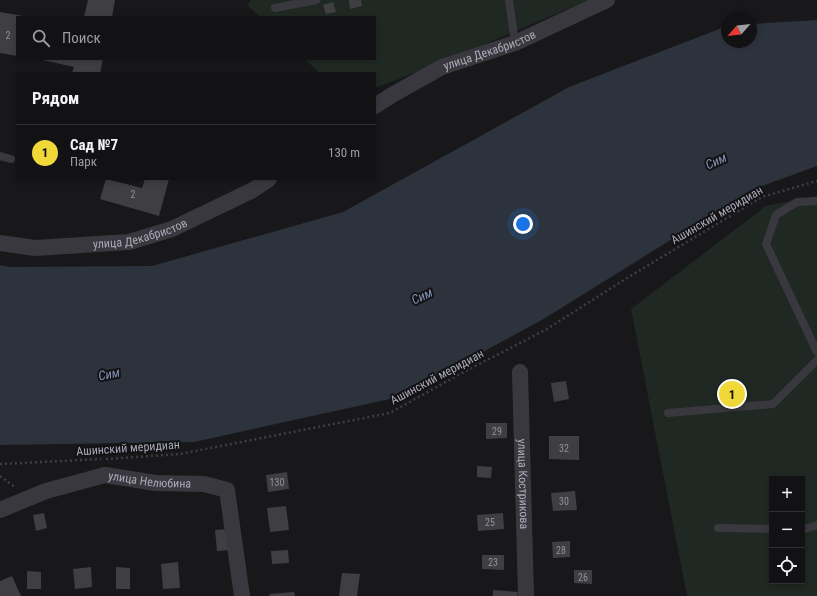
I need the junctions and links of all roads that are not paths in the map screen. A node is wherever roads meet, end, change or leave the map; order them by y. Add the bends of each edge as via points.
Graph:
1 (316, 0) edge
2 (509, 0) edge
3 (607, 0) edge
4 (274, 8) dead end
5 (515, 43) junction
6 (376, 105) edge
7 (0, 156) edge
8 (12, 159) dead end
9 (268, 180) edge
10 (817, 201) edge
11 (0, 243) edge
12 (817, 352) edge
13 (817, 360) edge
14 (520, 372) dead end
15 (668, 413) dead end
16 (0, 510) edge
17 (817, 525) edge
18 (718, 528) dead end
19 (769, 529) edge
20 (805, 529) edge
21 (242, 596) edge
22 (526, 596) edge

1 - 4 lane
2 - 5 lane
3 - 5 street, улица Декабристов
5 - 6 street, улица Декабристов via 442,68
7 - 8 lane
9 - 11 street, улица Декабристов via 253,190 172,229 129,242 35,248
10 - 12 lane via 798,202 776,216 766,244
13 - 15 lane via 773,404
14 - 22 street, улица Кострикова
16 - 21 street, улица Нелюбина via 46,491 105,475 156,483 204,484 227,490
17 - 20 lane
18 - 19 lane

